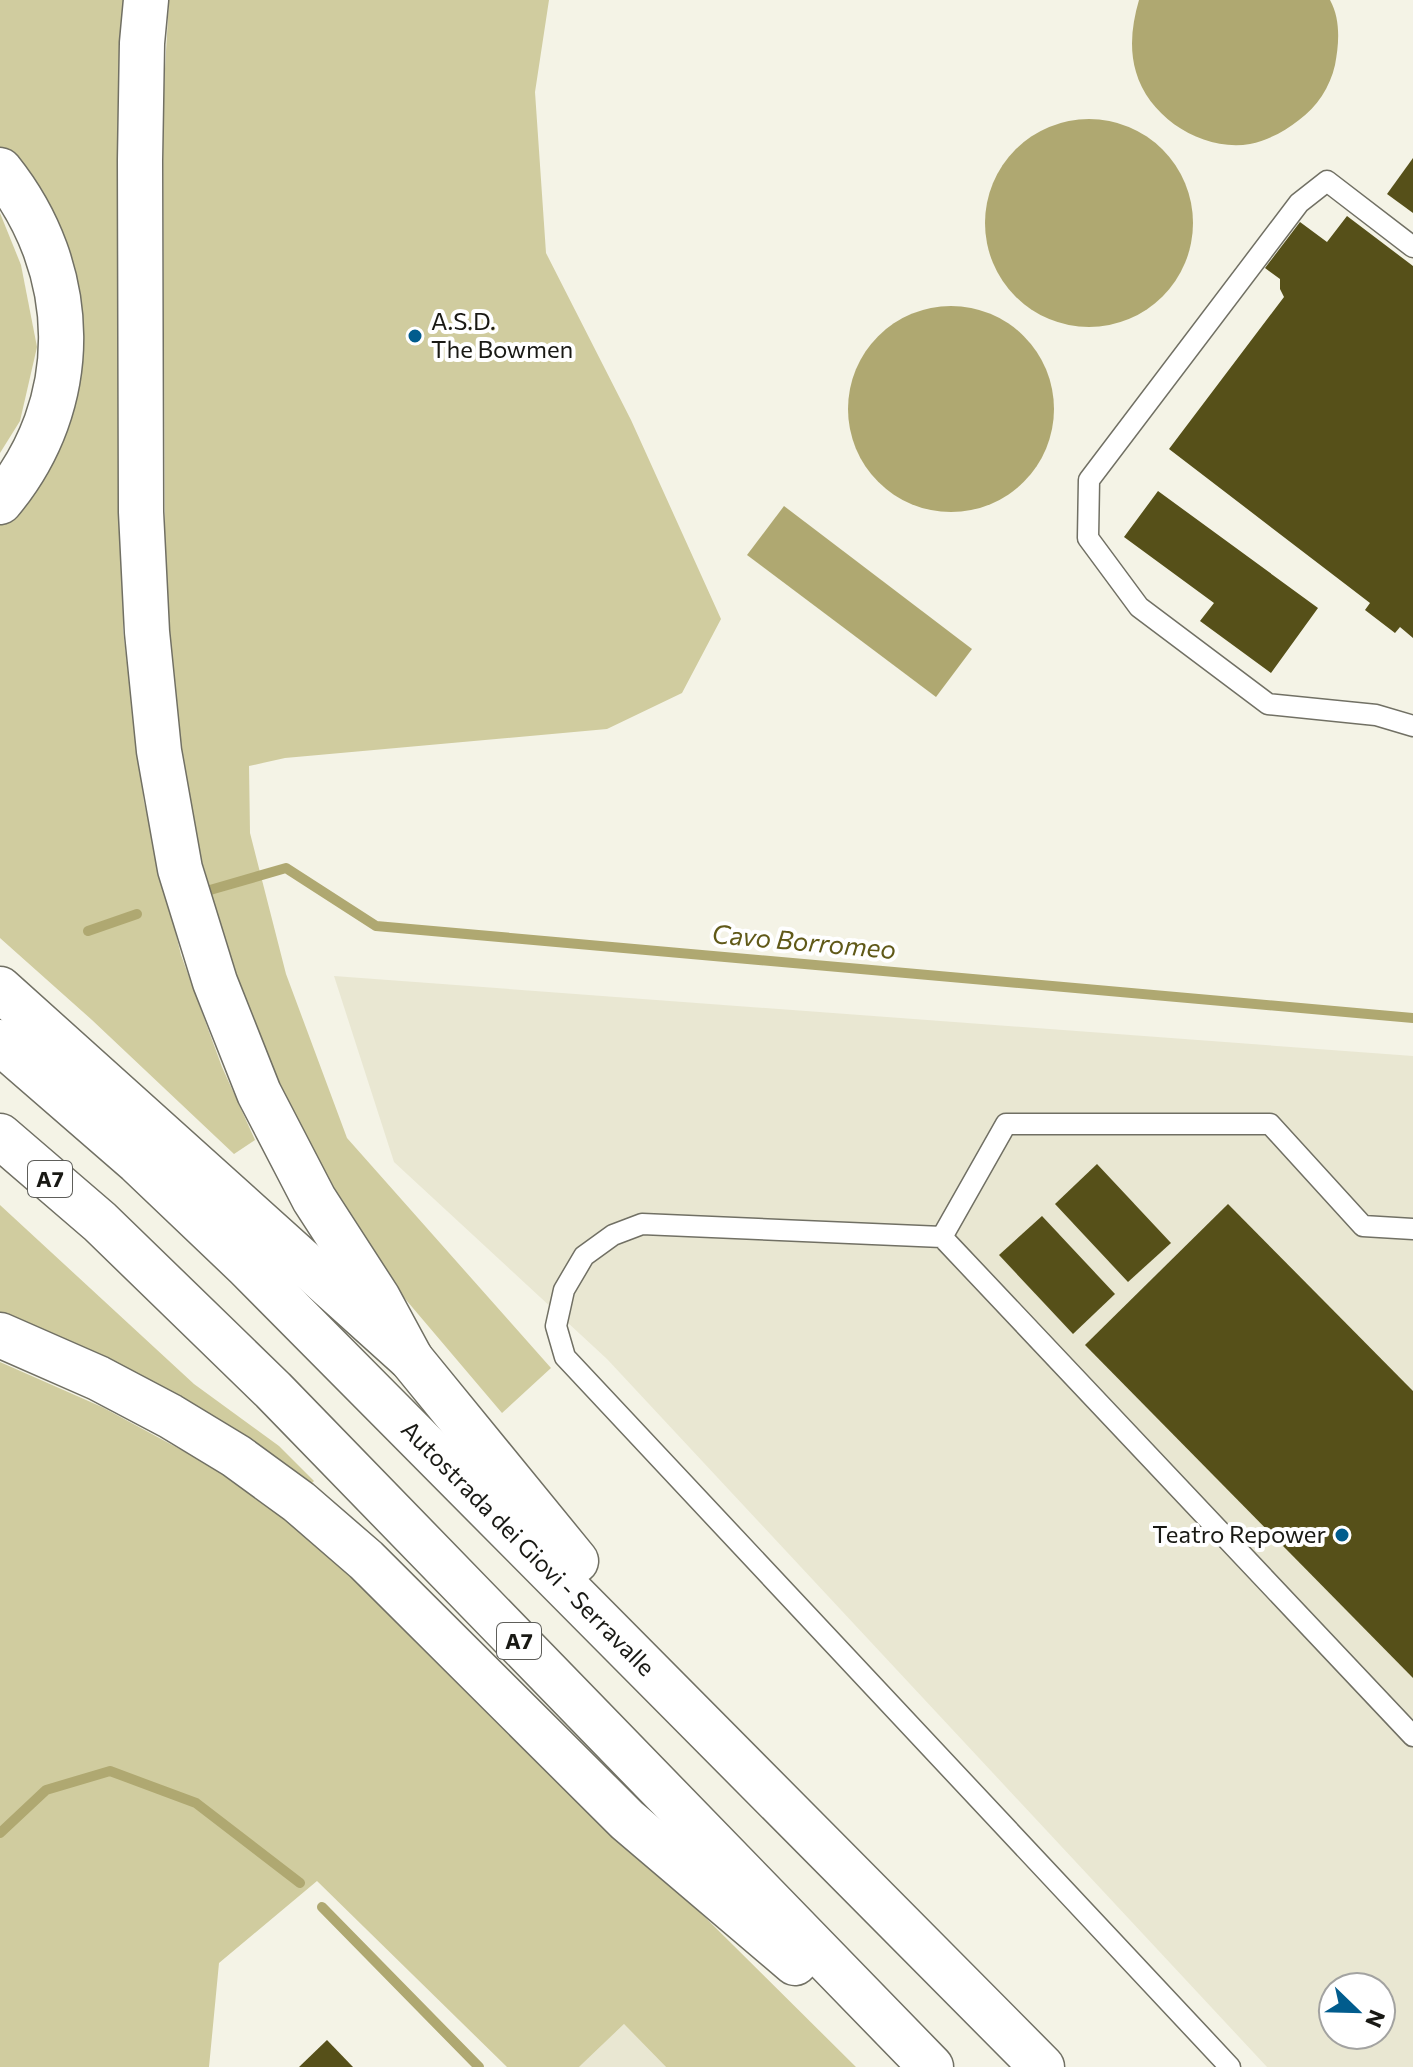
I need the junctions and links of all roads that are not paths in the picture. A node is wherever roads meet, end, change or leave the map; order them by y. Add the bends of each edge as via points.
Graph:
1 (146, 0) edge
2 (0, 170) edge
3 (1413, 247) edge
4 (0, 502) edge
5 (1413, 726) edge
6 (0, 989) edge
7 (0, 1042) edge
8 (0, 1136) edge
9 (1413, 1229) edge
10 (942, 1237) junction
11 (0, 1335) edge
12 (411, 1359) junction
13 (1413, 1736) edge
14 (747, 1769) junction
15 (918, 2067) edge
16 (931, 2067) edge
17 (1042, 2067) edge
18 (1230, 2067) edge

1 - 12 highway via 140,160 141,512 159,751 180,869 215,982 259,1093 314,1199
2 - 4 highway via 42,239 56,283 61,337 47,420 27,465
3 - 5 lane via 1327,181 1299,203 1089,480 1088,538 1139,607 1268,704 1376,715
6 - 12 highway
7 - 14 highway, Autostrada dei Giovi - Serravalle via 235,1255
8 - 16 highway, A7 via 100,1222 273,1390
9 - 10 lane via 1363,1226 1270,1124 1006,1124
10 - 13 lane
10 - 18 lane via 642,1224 613,1235 584,1256 564,1290 556,1326 565,1357
11 - 15 highway via 170,1416 299,1502 366,1560 627,1820
12 - 14 highway
14 - 17 highway, Autostrada dei Giovi - Serravalle

